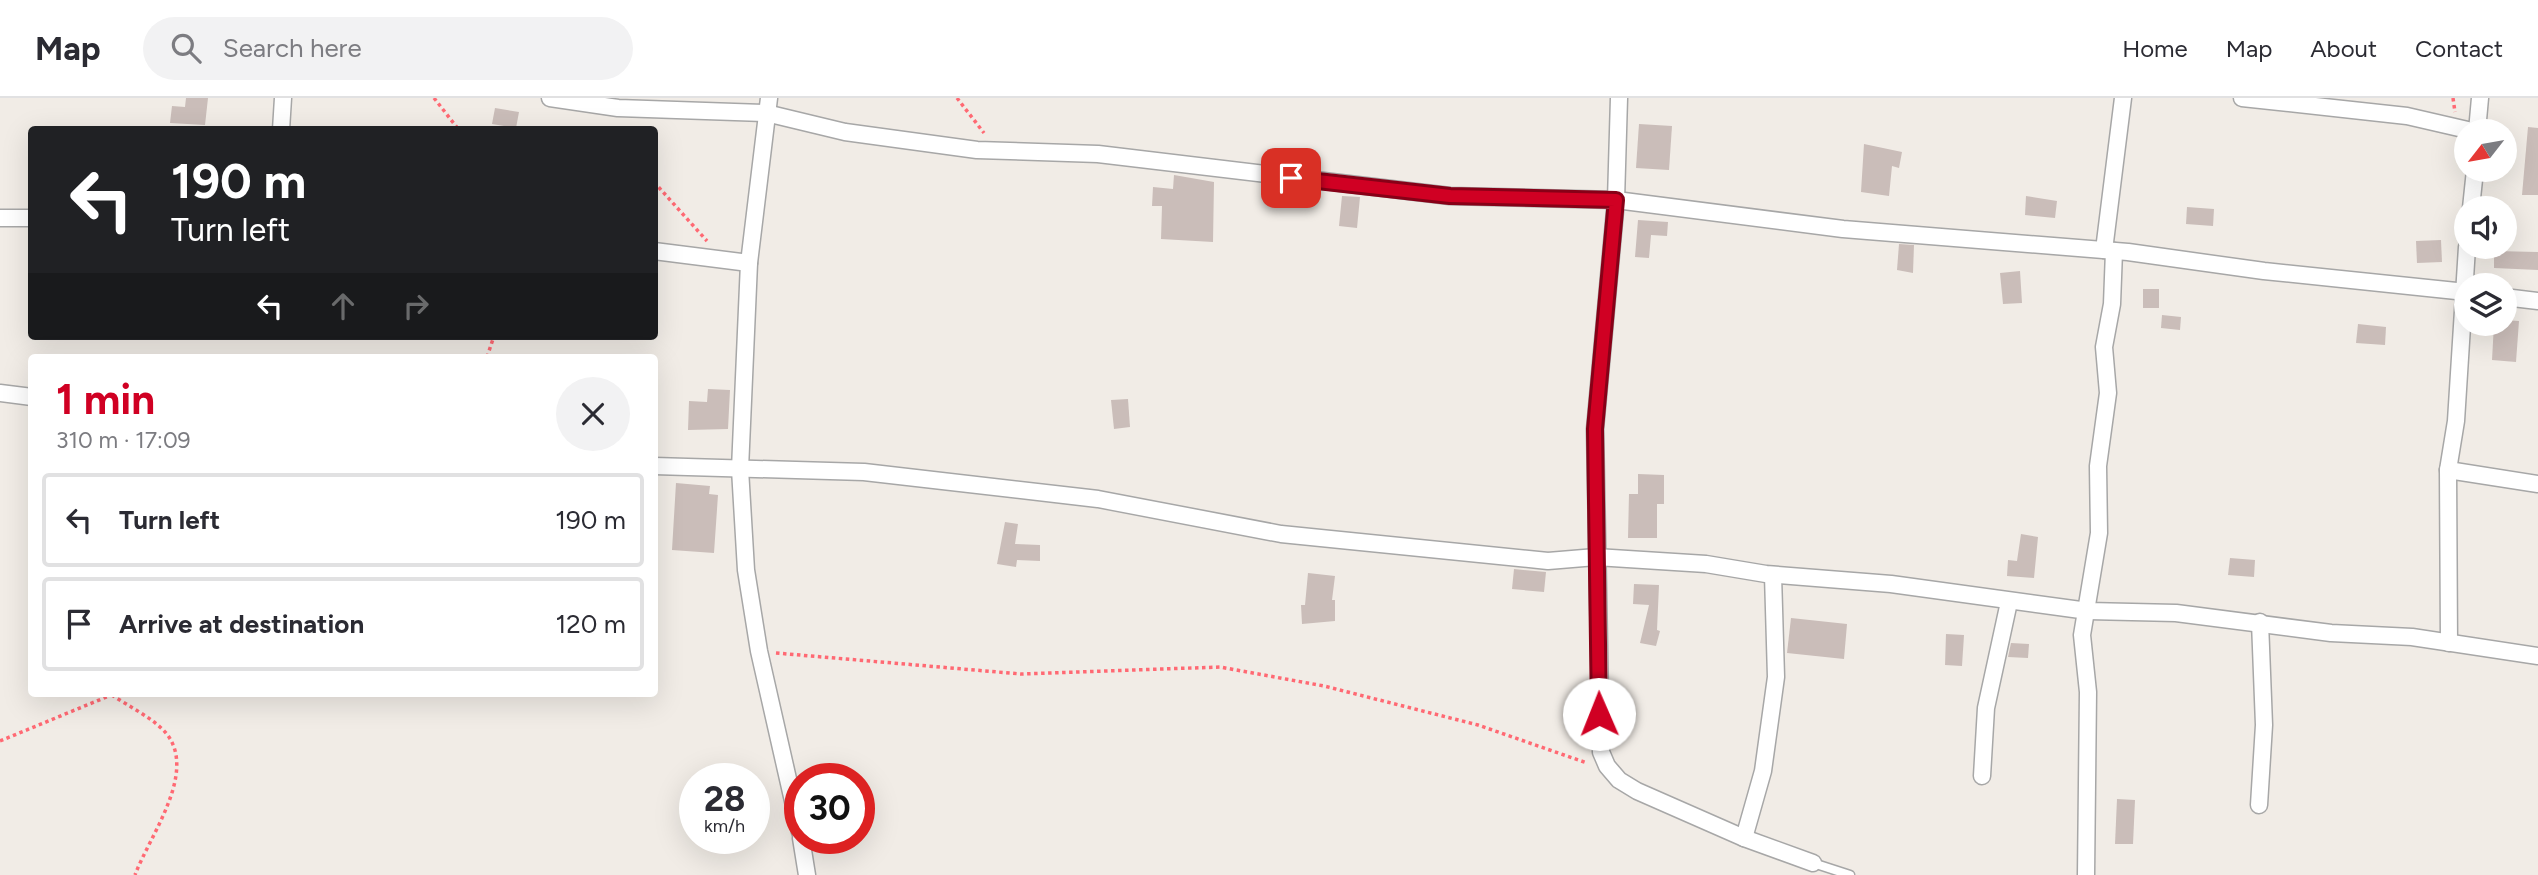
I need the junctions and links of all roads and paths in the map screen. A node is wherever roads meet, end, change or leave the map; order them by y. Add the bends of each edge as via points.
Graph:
1 (283, 98) edge
2 (434, 98) edge
3 (550, 98) edge
4 (957, 98) edge
5 (1619, 98) edge
6 (2123, 98) edge
7 (2242, 98) edge
8 (2480, 98) edge
9 (768, 105) edge
10 (2477, 119) edge
11 (281, 126) edge
12 (456, 126) edge
13 (2454, 126) edge
14 (994, 150) junction
15 (658, 187) edge
16 (1616, 200) junction
17 (0, 218) edge
18 (28, 218) edge
19 (2109, 250) junction
20 (658, 252) edge
21 (726, 260) junction
22 (749, 263) junction
23 (2454, 291) edge
24 (2517, 298) edge
25 (2538, 300) edge
26 (2461, 336) edge
27 (0, 393) edge
28 (28, 396) edge
29 (658, 467) edge
30 (740, 469) junction
31 (2448, 470) junction
32 (2538, 484) edge
33 (1596, 557) junction
34 (1773, 575) junction
35 (2009, 602) junction
36 (2088, 611) junction
37 (2260, 622) junction
38 (2449, 643) junction
39 (759, 651) junction
40 (2538, 656) edge
41 (107, 697) edge
42 (118, 697) edge
43 (0, 741) edge
44 (784, 763) edge
45 (1607, 765) junction
46 (1982, 776) dead end
47 (2259, 805) dead end
48 (1744, 838) junction
49 (804, 854) edge
50 (1813, 863) joint
51 (135, 875) edge
52 (807, 875) edge
53 (1850, 875) edge
54 (2086, 875) edge

1 - 11 street
2 - 12 path
3 - 9 street via 618,108
4 - 14 path
5 - 16 street
6 - 19 street
7 - 13 street via 2407,116
8 - 10 street
9 - 14 street via 845,132
9 - 22 street
14 - 16 street via 1098,154 1450,196
15 - 21 path
16 - 19 street via 1843,229
16 - 33 street via 1595,429
17 - 18 street
19 - 23 street
19 - 36 street via 2112,304 2104,347 2108,393 2098,466 2099,533
20 - 21 street
21 - 22 street
22 - 30 street
24 - 25 street
26 - 31 street
27 - 28 street
29 - 30 street
30 - 33 street via 864,472 1098,499 1281,534 1510,558
30 - 39 street via 746,570
31 - 32 street
31 - 38 street
33 - 34 street via 1706,564
33 - 45 street via 1599,739
34 - 35 street via 1891,584
34 - 48 street via 1776,677 1763,771
35 - 36 street
35 - 46 street via 1986,708
36 - 37 street via 2176,613
36 - 54 street via 2082,635 2088,692
37 - 38 street
37 - 47 street via 2264,725
38 - 40 street
39 - 44 street
39 - 45 path via 1021,674 1220,667 1324,686 1465,722 1584,763
41 - 43 path
42 - 51 path via 165,732 178,752 179,767 170,797
45 - 48 street via 1637,791
48 - 50 street
49 - 52 street
50 - 53 lane

